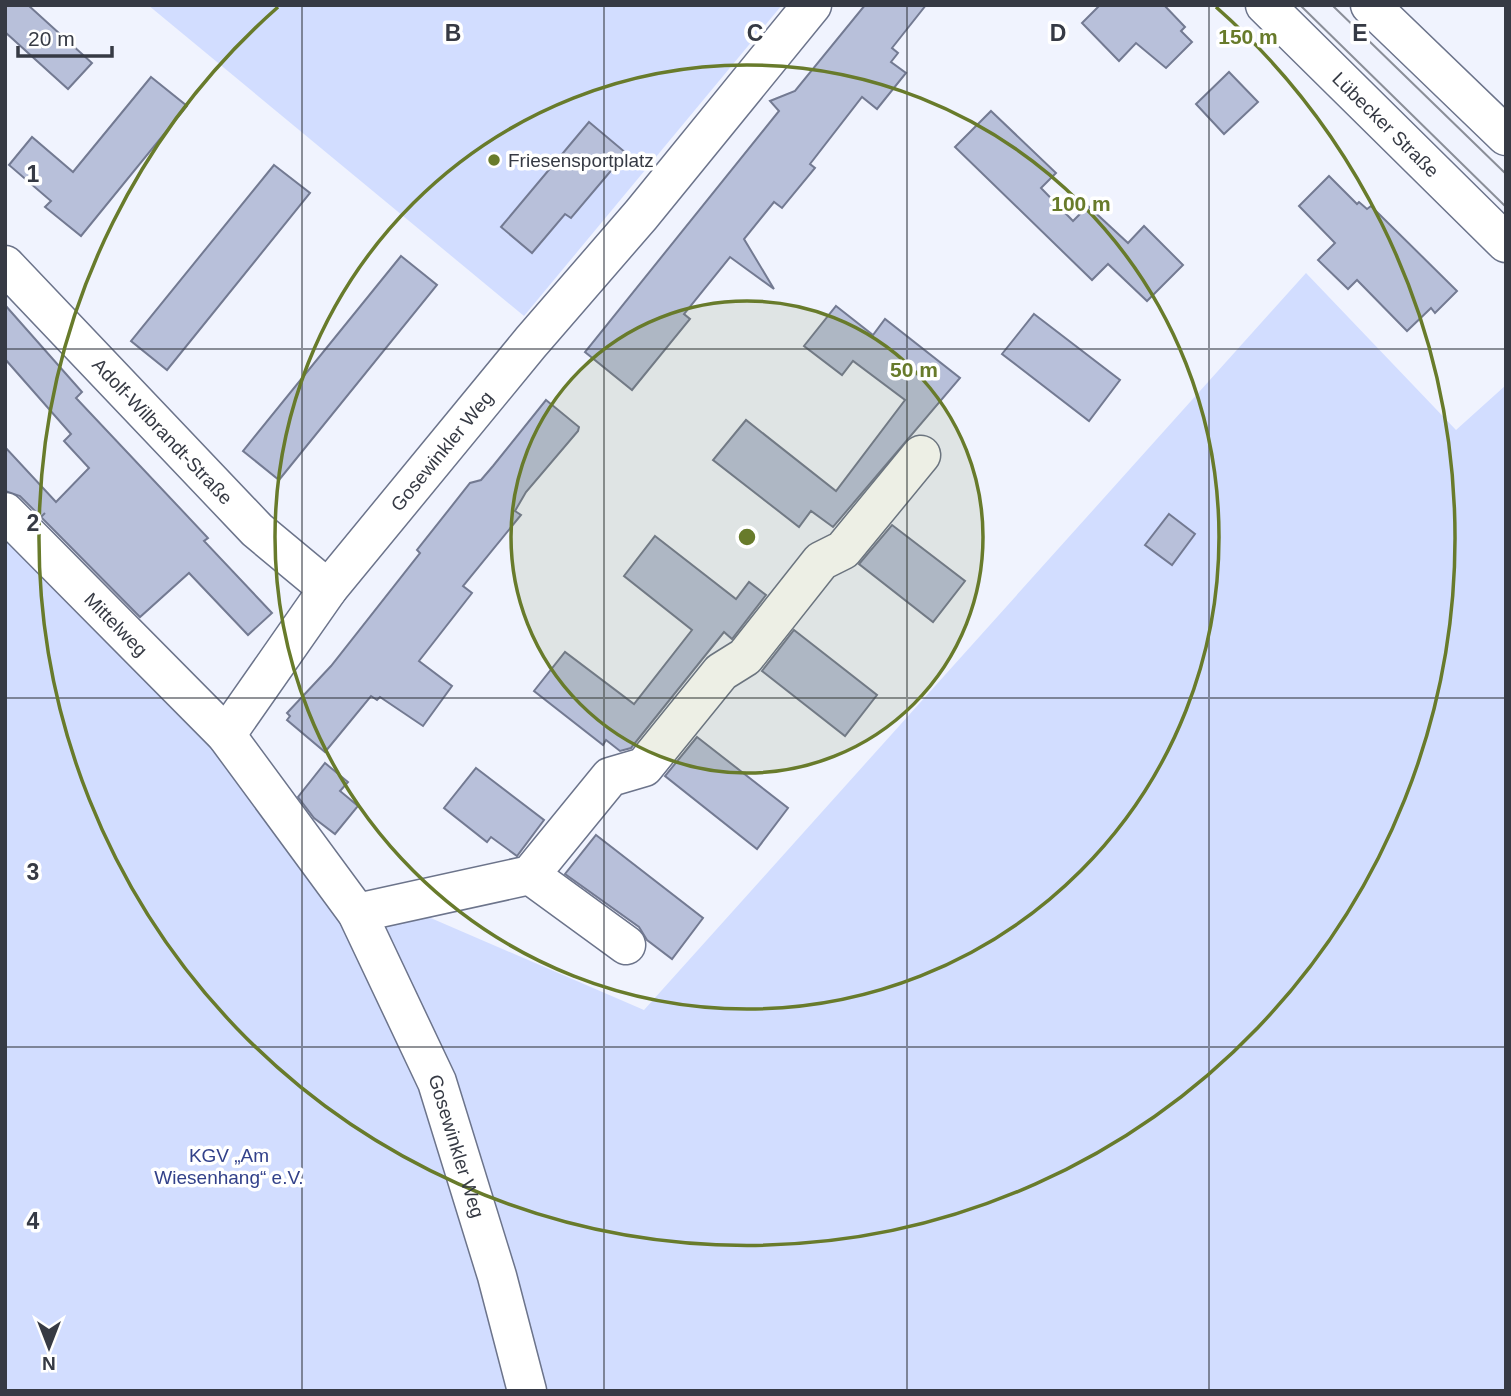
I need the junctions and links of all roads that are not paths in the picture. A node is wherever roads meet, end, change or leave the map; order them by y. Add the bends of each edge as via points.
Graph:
1 (811, 5) edge
2 (1265, 5) edge
3 (1370, 5) edge
4 (1506, 136) edge
5 (1506, 243) edge
6 (5, 265) edge
7 (921, 456) dead end
8 (5, 512) edge
9 (328, 589) junction
10 (226, 735) junction
11 (530, 876) junction
12 (357, 913) junction
13 (626, 945) dead end
14 (527, 1391) edge

1 - 9 street, Gosewinkler Weg
2 - 5 street, Lübecker Straße
3 - 4 street
6 - 9 street, Adolf-Wilbrandt-Straße via 257,530
7 - 11 street via 843,550 821,561 745,657 721,671 644,767 610,777
8 - 10 street, Mittelweg
9 - 10 street, Gosewinkler Weg
10 - 12 street, Gosewinkler Weg
11 - 12 street
11 - 13 street
12 - 14 street, Gosewinkler Weg via 437,1082

